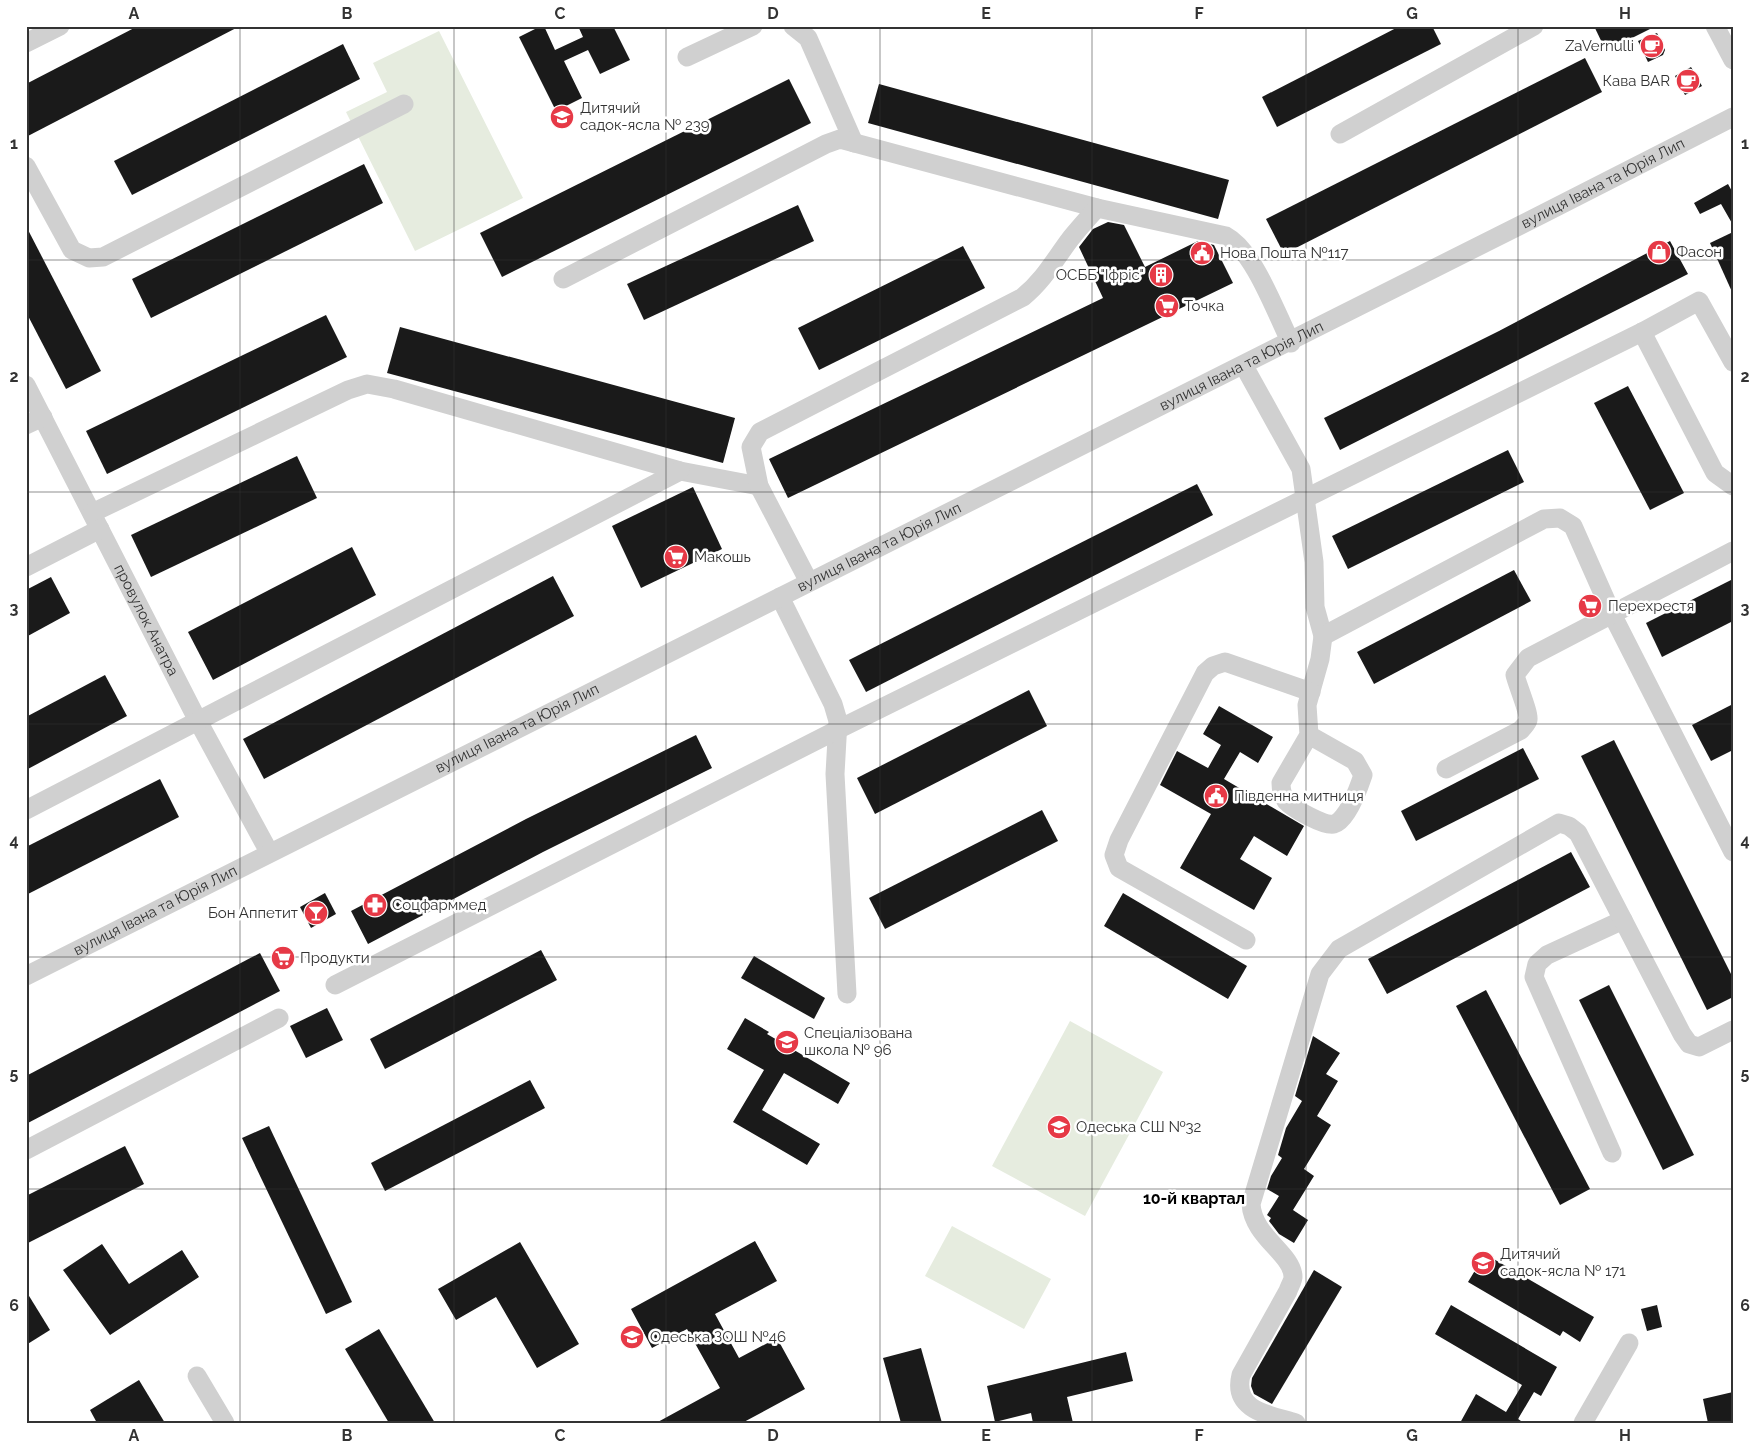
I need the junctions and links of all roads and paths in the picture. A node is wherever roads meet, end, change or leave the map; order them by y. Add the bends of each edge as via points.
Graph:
1 (60, 26) edge
2 (753, 26) edge
3 (794, 26) edge
4 (1534, 26) edge
5 (1715, 26) edge
6 (26, 44) edge
7 (687, 57) dead end
8 (1733, 60) edge
9 (404, 104) dead end
10 (1733, 117) edge
11 (1340, 134) dead end
12 (854, 142) junction
13 (26, 166) edge
14 (1097, 208) junction
15 (563, 279) dead end
16 (1642, 332) junction
17 (1291, 343) junction
18 (1733, 362) edge
19 (1244, 366) junction
20 (26, 385) edge
21 (35, 421) edge
22 (680, 471) junction
23 (759, 486) junction
24 (1733, 486) edge
25 (1305, 497) junction
26 (96, 521) junction
27 (1733, 551) edge
28 (26, 567) edge
29 (809, 582) junction
30 (780, 597) junction
31 (1612, 614) junction
32 (1323, 636) junction
33 (1311, 692) junction
34 (198, 721) junction
35 (838, 730) junction
36 (1309, 735) junction
37 (1446, 769) dead end
38 (26, 810) edge
39 (269, 852) junction
40 (1733, 852) edge
41 (1623, 920) junction
42 (1246, 940) dead end
43 (26, 976) edge
44 (335, 985) dead end
45 (847, 994) dead end
46 (279, 1018) dead end
47 (1733, 1030) edge
48 (26, 1150) edge
49 (1612, 1153) dead end
50 (1629, 1343) dead end
51 (197, 1376) dead end
52 (225, 1423) edge
53 (1296, 1423) edge
54 (1583, 1423) edge

1 - 6 street
2 - 7 street
3 - 12 street via 808,38
4 - 11 street
5 - 8 street
9 - 13 street via 103,257 89,258 72,250
10 - 17 street, вулиця Івана та Юрія Лип
12 - 14 street
12 - 15 street via 840,139 826,144
14 - 17 street via 1226,236 1235,241 1248,256
14 - 23 street via 1036,287 1023,297 760,432 752,447
16 - 18 street via 1699,301
16 - 24 street via 1715,473
16 - 25 street
17 - 19 street, вулиця Івана та Юрія Лип
19 - 25 street via 1301,469
19 - 29 street, вулиця Івана та Юрія Лип
20 - 21 street, провулок Анатра
21 - 26 street, провулок Анатра
22 - 23 street
22 - 26 street via 394,389 366,384 348,390
22 - 34 street
23 - 29 street
25 - 32 street via 1314,562 1315,607
25 - 35 street
26 - 28 street
26 - 34 street, провулок Анатра
27 - 31 street
29 - 30 street, вулиця Івана та Юрія Лип
30 - 35 street via 833,704
30 - 39 street, вулиця Івана та Юрія Лип
31 - 32 street via 1573,526 1560,518 1544,519
31 - 37 street via 1528,658 1515,674 1529,714 1528,721 1521,730
31 - 40 street
32 - 33 street
33 - 36 street via 1307,705
33 - 42 street via 1225,662 1213,666 1200,682 1114,855 1119,868
34 - 38 street
34 - 39 street, провулок Анатра
35 - 44 street
35 - 45 street via 835,774
36 - 36 street via 1355,761 1363,775 1358,792 1341,820 1335,824 1325,825 1287,802 1281,790 1281,782
39 - 43 street, вулиця Івана та Юрія Лип
41 - 47 street via 1689,1044 1699,1047
41 - 49 street via 1547,955 1537,964 1534,978
41 - 53 street via 1578,833 1559,823 1339,949 1331,957 1320,974 1251,1204 1252,1216 1260,1232 1290,1266 1293,1277 1241,1375 1238,1388 1244,1401 1260,1412
46 - 48 street
50 - 54 street
51 - 52 street

